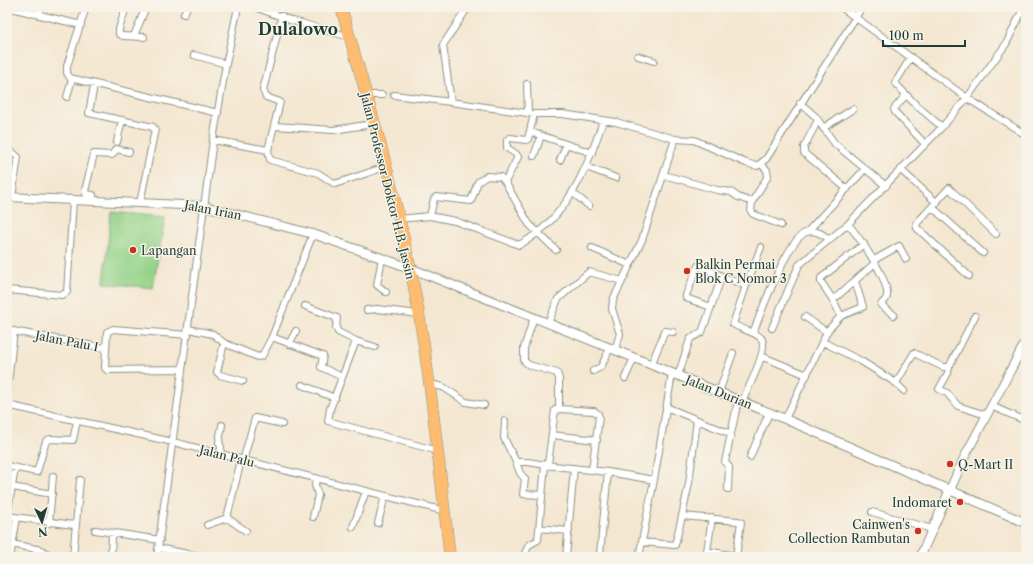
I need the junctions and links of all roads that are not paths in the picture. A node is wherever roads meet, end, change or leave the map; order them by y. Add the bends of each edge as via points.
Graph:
1 (7, 7) edge
2 (41, 7) edge
3 (86, 7) edge
4 (126, 7) edge
5 (146, 7) edge
6 (187, 7) edge
7 (238, 7) edge
8 (255, 7) edge
9 (341, 7) edge
10 (468, 7) edge
11 (840, 7) edge
12 (862, 7) edge
13 (1024, 7) edge
14 (184, 14) dead end
15 (39, 15) junction
16 (282, 16) junction
17 (856, 18) junction
18 (81, 24) junction
19 (134, 36) junction
20 (144, 37) dead end
21 (350, 37) junction
22 (194, 55) dead end
23 (638, 56) dead end
24 (911, 57) junction
25 (654, 60) dead end
26 (226, 64) junction
27 (72, 79) junction
28 (528, 84) dead end
29 (94, 85) junction
30 (366, 95) junction
31 (382, 95) dead end
32 (394, 95) dead end
33 (906, 95) junction
34 (68, 97) dead end
35 (966, 98) junction
36 (451, 102) junction
37 (800, 103) junction
38 (853, 109) dead end
39 (218, 113) junction
40 (528, 113) junction
41 (534, 114) junction
42 (122, 120) junction
43 (818, 120) junction
44 (604, 121) junction
45 (374, 124) junction
46 (275, 126) junction
47 (942, 127) junction
48 (823, 128) junction
49 (531, 132) junction
50 (1026, 135) edge
51 (541, 136) junction
52 (675, 139) junction
53 (213, 140) junction
54 (117, 142) dead end
55 (925, 144) junction
56 (566, 145) junction
57 (268, 150) junction
58 (12, 152) dead end
59 (129, 152) dead end
60 (592, 153) junction
61 (534, 156) dead end
62 (560, 160) dead end
63 (761, 164) junction
64 (385, 167) junction
65 (586, 167) junction
66 (864, 170) junction
67 (901, 170) junction
68 (664, 175) junction
69 (616, 178) dead end
70 (505, 182) junction
71 (886, 186) junction
72 (847, 189) junction
73 (573, 194) junction
74 (9, 197) edge
75 (73, 201) junction
76 (93, 201) junction
77 (752, 202) junction
78 (140, 203) junction
79 (935, 205) junction
80 (204, 206) junction
81 (589, 206) dead end
82 (430, 216) junction
83 (399, 218) junction
84 (848, 224) junction
85 (781, 225) dead end
86 (537, 231) junction
87 (808, 231) junction
88 (313, 234) junction
89 (996, 234) dead end
90 (830, 240) junction
91 (864, 244) junction
92 (761, 247) dead end
93 (592, 248) dead end
94 (556, 250) dead end
95 (983, 253) dead end
96 (382, 258) junction
97 (906, 259) dead end
98 (875, 262) junction
99 (630, 265) junction
100 (410, 268) junction
101 (722, 276) junction
102 (969, 276) dead end
103 (855, 281) junction
104 (622, 282) junction
105 (746, 286) junction
106 (7, 290) edge
107 (386, 292) dead end
108 (834, 300) junction
109 (305, 306) dead end
110 (711, 307) junction
111 (367, 310) dead end
112 (418, 314) junction
113 (841, 316) junction
114 (894, 316) dead end
115 (975, 316) dead end
116 (534, 317) junction
117 (805, 317) dead end
118 (548, 323) junction
119 (772, 328) dead end
120 (7, 330) edge
121 (14, 331) junction
122 (296, 331) dead end
123 (188, 332) junction
124 (673, 332) dead end
125 (827, 332) junction
126 (753, 333) junction
127 (272, 337) junction
128 (356, 341) junction
129 (1026, 341) edge
130 (823, 342) junction
131 (224, 343) junction
132 (289, 344) junction
133 (375, 347) dead end
134 (105, 348) junction
135 (613, 349) junction
136 (733, 354) dead end
137 (761, 356) junction
138 (634, 358) junction
139 (651, 365) junction
140 (949, 367) junction
141 (182, 369) junction
142 (593, 371) dead end
143 (675, 375) junction
144 (807, 375) junction
145 (342, 377) junction
146 (625, 378) dead end
147 (243, 381) dead end
148 (896, 383) junction
149 (430, 384) junction
150 (302, 385) dead end
151 (904, 390) dead end
152 (7, 391) edge
153 (719, 392) junction
154 (334, 398) junction
155 (740, 401) junction
156 (7, 405) edge
157 (484, 405) dead end
158 (991, 406) junction
159 (666, 407) junction
160 (559, 409) junction
161 (769, 413) junction
162 (986, 415) junction
163 (785, 419) junction
164 (697, 420) junction
165 (77, 421) junction
166 (1026, 421) edge
167 (505, 422) dead end
168 (282, 424) dead end
169 (222, 425) dead end
170 (731, 434) junction
171 (552, 435) junction
172 (597, 440) junction
173 (172, 442) junction
174 (438, 451) junction
175 (220, 454) junction
176 (750, 457) dead end
177 (242, 460) junction
178 (516, 462) junction
179 (547, 464) junction
180 (7, 466) edge
181 (15, 468) junction
182 (574, 468) junction
183 (592, 470) junction
184 (608, 472) junction
185 (53, 476) dead end
186 (316, 478) junction
187 (80, 480) dead end
188 (654, 480) junction
189 (728, 489) dead end
190 (949, 489) junction
191 (10, 490) edge
192 (366, 491) junction
193 (52, 494) junction
194 (542, 495) junction
195 (385, 496) junction
196 (445, 511) junction
197 (872, 512) dead end
198 (7, 516) edge
199 (682, 516) junction
200 (313, 517) dead end
201 (17, 518) junction
202 (227, 518) junction
203 (712, 518) junction
204 (49, 523) junction
205 (378, 523) dead end
206 (1026, 523) edge
207 (74, 525) junction
208 (207, 525) dead end
209 (353, 526) dead end
210 (540, 528) junction
211 (932, 529) junction
212 (95, 530) dead end
213 (246, 531) dead end
214 (569, 531) junction
215 (112, 534) junction
216 (160, 540) junction
217 (642, 542) junction
218 (12, 544) junction
219 (158, 548) junction
220 (600, 554) dead end
221 (188, 556) edge
222 (10, 557) edge
223 (54, 557) edge
224 (73, 557) edge
225 (111, 557) edge
226 (157, 557) edge
227 (203, 557) edge
228 (450, 557) edge
229 (523, 557) edge
230 (566, 557) edge
231 (638, 557) edge
232 (736, 557) edge
233 (920, 557) edge

1 - 15 street
2 - 15 street
3 - 18 street
4 - 19 street via 119,32 123,36
5 - 19 street
6 - 14 street
7 - 26 street
8 - 16 street
9 - 21 highway, Jalan Professor Doktor H.B. Jassin
10 - 36 street via 443,45
11 - 17 street
12 - 17 street
13 - 35 street via 1006,44
15 - 18 street
16 - 21 street
16 - 46 street via 263,90 266,97 280,102
17 - 24 street
17 - 37 street
18 - 27 street via 67,66 67,73
19 - 20 street
21 - 30 highway, Jalan Professor Doktor H.B. Jassin
22 - 26 street
23 - 25 street
24 - 33 street via 895,82
24 - 35 street
26 - 39 street
27 - 29 street
27 - 34 street
28 - 40 street
29 - 39 street
29 - 42 street via 89,113
30 - 31 street
30 - 45 highway, Jalan Professor Doktor H.B. Jassin
32 - 36 street
33 - 47 street
33 - 55 street via 894,109 895,112
35 - 47 street
35 - 50 street
36 - 40 street
37 - 43 street
37 - 63 street
38 - 48 street
39 - 53 street
40 - 41 street
41 - 44 street via 562,114
41 - 49 street
42 - 54 street
42 - 78 street via 153,127 155,131
43 - 48 street
43 - 72 street via 804,147 804,153
44 - 52 street
44 - 60 street
45 - 46 street via 333,130
45 - 64 highway, Jalan Professor Doktor H.B. Jassin
46 - 57 street
47 - 55 street
48 - 66 street via 835,144
49 - 51 street
49 - 70 street via 526,140 507,140 508,148 518,157
51 - 56 street
51 - 61 street
52 - 63 street via 694,140 746,163
52 - 68 street
53 - 57 street
53 - 80 street
55 - 67 street
56 - 60 street
56 - 62 street
57 - 64 street via 270,160 318,174 336,185
58 - 74 street via 18,157
59 - 76 street via 116,149 112,155 94,154 85,191 86,194 93,195
60 - 65 street
63 - 77 street via 767,170 768,176
64 - 83 highway, Jalan Professor Doktor H.B. Jassin
65 - 69 street
65 - 73 street
66 - 71 street
66 - 72 street
67 - 71 street
67 - 79 street
68 - 77 street via 731,192 738,198
68 - 99 street via 642,240
70 - 82 street via 501,177 487,176 478,182 472,201 436,197
70 - 86 street via 526,219
71 - 84 street
72 - 87 street
73 - 81 street
73 - 86 street via 552,219
74 - 75 street, Jalan Irian
75 - 76 street, Jalan Irian
75 - 106 street via 67,292 62,295
76 - 78 street, Jalan Irian
77 - 85 street via 753,214
78 - 80 street, Jalan Irian
79 - 89 street via 949,188
79 - 95 street
79 - 102 street via 916,226
80 - 88 street, Jalan Irian
80 - 123 street
82 - 83 street
82 - 86 street via 481,230 515,244 522,243
83 - 100 highway, Jalan Professor Doktor H.B. Jassin
84 - 90 street
84 - 91 street
86 - 94 street
87 - 90 street via 819,233
87 - 126 street via 798,237 792,246
88 - 96 street, Jalan Irian
88 - 127 street
90 - 119 street via 798,268
91 - 98 street
91 - 108 street via 821,278 821,282
92 - 105 street
93 - 99 street
96 - 100 street, Jalan Irian
96 - 107 street via 377,285
97 - 98 street via 899,246
98 - 103 street
98 - 114 street via 887,292 887,298 881,305
99 - 104 street
100 - 112 highway, Jalan Professor Doktor H.B. Jassin
100 - 116 street, Jalan Durian
101 - 105 street
101 - 110 street
101 - 110 street via 698,266 686,295 688,299
103 - 108 street
103 - 113 street via 863,307
104 - 118 street via 588,272 558,299
104 - 135 street via 613,300 612,309 620,331
105 - 126 street via 733,324
108 - 113 street
109 - 128 street via 337,318 338,332
110 - 143 street via 702,332 690,339
111 - 112 street via 377,308
112 - 149 highway, Jalan Professor Doktor H.B. Jassin
113 - 125 street
115 - 140 street
116 - 118 street, Jalan Durian
116 - 160 street via 524,348 524,361 529,365 557,373
117 - 125 street
118 - 135 street, Jalan Durian
120 - 121 street, Jalan Palu I
121 - 134 street, Jalan Palu I
121 - 152 street
122 - 132 street
123 - 131 street via 213,334
123 - 134 street via 111,329 107,332
123 - 141 street
124 - 139 street via 665,331
125 - 130 street
126 - 137 street via 763,342
127 - 131 street via 264,355 260,357
127 - 132 street
128 - 133 street
128 - 145 street
129 - 158 street
130 - 144 street
130 - 148 street via 852,355
131 - 147 street via 217,372
132 - 145 street via 322,356 322,367
134 - 141 street, Jalan Palu I via 107,370
135 - 138 street, Jalan Durian
135 - 142 street via 601,367
136 - 153 street
137 - 144 street
137 - 155 street
138 - 139 street, Jalan Durian
138 - 146 street
139 - 143 street, Jalan Durian
140 - 148 street via 942,367 914,354
140 - 162 street via 939,389 947,393 958,406
141 - 173 street
143 - 153 street, Jalan Durian
143 - 159 street
144 - 163 street
145 - 154 street
148 - 151 street
149 - 157 street via 443,387 466,402
149 - 174 highway, Jalan Professor Doktor H.B. Jassin
150 - 154 street
153 - 155 street, Jalan Durian
154 - 174 street via 328,420
155 - 161 street, Jalan Durian
155 - 170 street
156 - 165 street, Jalan Palu
158 - 162 street
158 - 166 street
159 - 164 street
159 - 188 street
160 - 171 street via 553,412
160 - 172 street via 596,412 599,417
161 - 163 street, Jalan Durian
161 - 176 street
162 - 190 street
163 - 190 street, Jalan Durian
164 - 170 street
164 - 199 street
165 - 173 street, Jalan Palu
165 - 181 street via 73,440 46,441 38,472
167 - 178 street via 504,438
168 - 177 street via 256,418
169 - 175 street
170 - 189 street via 725,462 729,467
171 - 172 street
171 - 179 street
172 - 183 street
173 - 175 street, Jalan Palu
173 - 216 street
174 - 196 highway, Jalan Professor Doktor H.B. Jassin
175 - 177 street, Jalan Palu
177 - 186 street, Jalan Palu
177 - 202 street
178 - 179 street
178 - 194 street via 525,479 523,494
179 - 182 street
179 - 194 street via 544,468
180 - 181 street
181 - 191 street
182 - 183 street
182 - 214 street
183 - 184 street
184 - 188 street
184 - 220 street
185 - 193 street
186 - 192 street, Jalan Palu
186 - 200 street via 318,495
187 - 207 street
188 - 217 street
190 - 206 street, Jalan Durian
190 - 211 street
191 - 193 street
191 - 198 street
192 - 195 street, Jalan Palu
192 - 209 street
193 - 204 street
194 - 210 street
195 - 196 street, Jalan Palu
195 - 205 street
196 - 228 highway, Jalan Professor Doktor H.B. Jassin
197 - 211 street
198 - 201 street
199 - 203 street
199 - 217 street via 675,546
201 - 204 street
201 - 218 street
202 - 208 street
202 - 213 street
203 - 232 street via 707,551
203 - 232 street via 740,522
204 - 207 street
207 - 224 street
210 - 214 street
210 - 229 street via 537,541 529,545
211 - 233 street
212 - 215 street
214 - 230 street
215 - 216 street
215 - 225 street
216 - 219 street
217 - 231 street
218 - 222 street
218 - 223 street via 41,550
219 - 221 street
219 - 226 street
221 - 227 street

